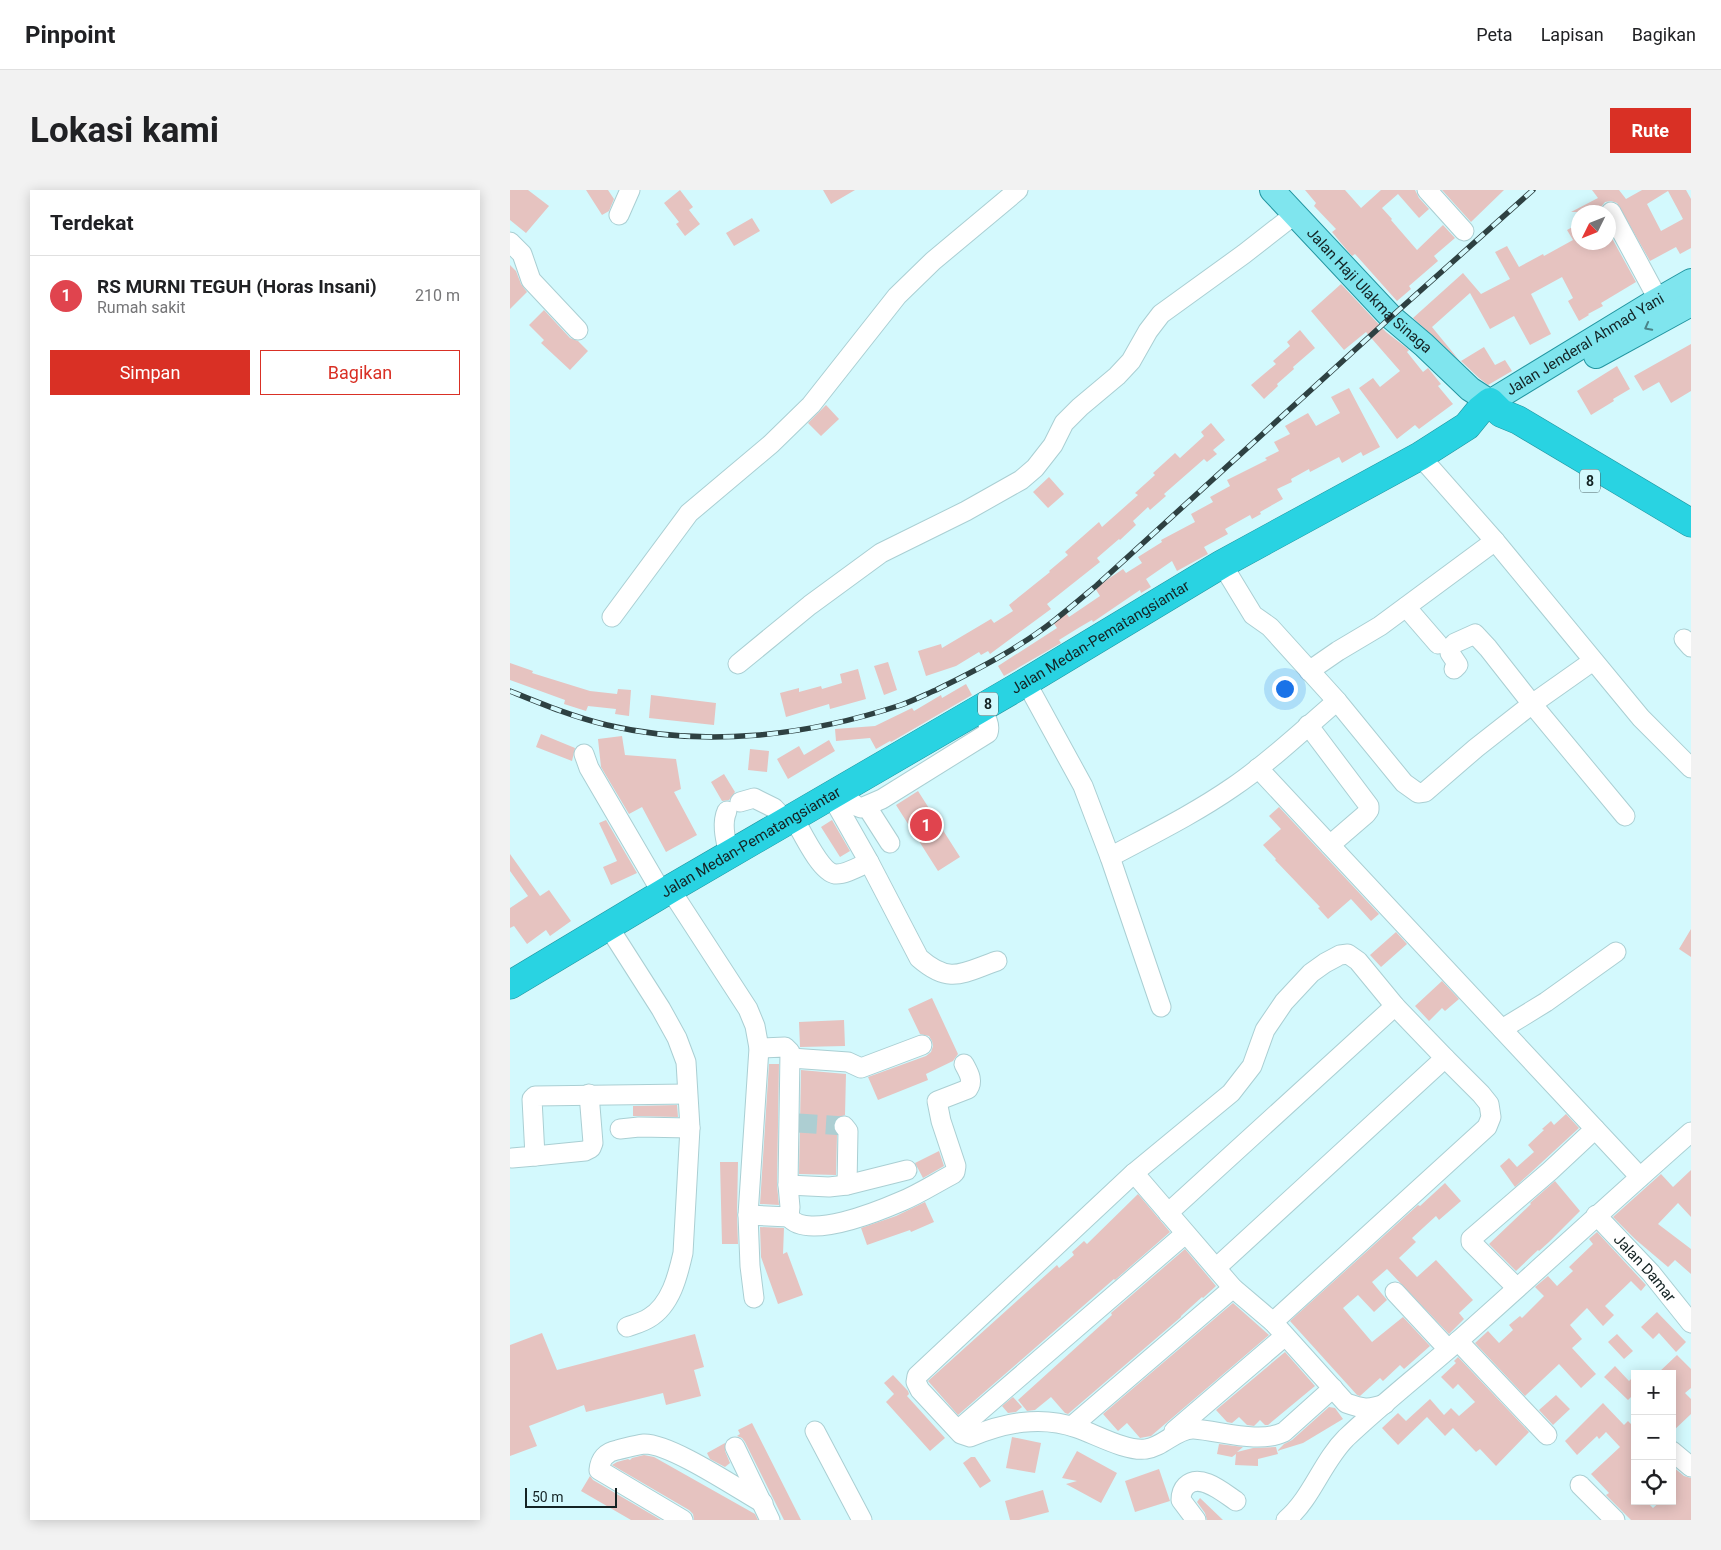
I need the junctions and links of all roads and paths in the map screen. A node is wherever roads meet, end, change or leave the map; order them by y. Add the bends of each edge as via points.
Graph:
1 (630, 190) edge
2 (1018, 190) edge
3 (1272, 190) edge
4 (1427, 190) edge
5 (619, 215) dead end
6 (1294, 215) junction
7 (1616, 221) edge
8 (1464, 230) dead end
9 (510, 242) edge
10 (1691, 281) edge
11 (1658, 300) junction
12 (1691, 304) edge
13 (578, 330) dead end
14 (1483, 410) junction
15 (1420, 456) junction
16 (1691, 524) edge
17 (1494, 541) junction
18 (1691, 542) edge
19 (1222, 564) junction
20 (1406, 607) junction
21 (612, 617) dead end
22 (1438, 644) dead end
23 (1593, 661) junction
24 (738, 664) dead end
25 (1454, 669) dead end
26 (1309, 671) junction
27 (1026, 682) junction
28 (1337, 701) junction
29 (1532, 704) junction
30 (980, 708) junction
31 (1308, 726) junction
32 (584, 754) dead end
33 (1258, 768) junction
34 (1691, 768) edge
35 (835, 793) junction
36 (866, 807) junction
37 (1624, 816) dead end
38 (790, 819) junction
39 (890, 843) dead end
40 (1330, 845) junction
41 (729, 855) junction
42 (1110, 857) junction
43 (869, 862) junction
44 (666, 891) junction
45 (608, 926) junction
46 (1616, 952) dead end
47 (996, 961) dead end
48 (510, 985) edge
49 (1395, 1006) junction
50 (1161, 1007) dead end
51 (1502, 1029) junction
52 (922, 1045) dead end
53 (759, 1048) junction
54 (791, 1058) junction
55 (1445, 1058) junction
56 (964, 1064) dead end
57 (588, 1094) junction
58 (687, 1094) junction
59 (844, 1126) dead end
60 (690, 1128) junction
61 (620, 1129) dead end
62 (1595, 1129) junction
63 (1691, 1132) edge
64 (535, 1156) junction
65 (512, 1158) dead end
66 (907, 1170) dead end
67 (1134, 1173) junction
68 (1640, 1177) junction
69 (788, 1185) junction
70 (847, 1185) junction
71 (1168, 1213) junction
72 (748, 1215) junction
73 (1596, 1215) junction
74 (789, 1217) junction
75 (1186, 1234) junction
76 (1216, 1268) junction
77 (1233, 1288) junction
78 (1517, 1288) junction
79 (1395, 1292) dead end
80 (754, 1298) dead end
81 (1691, 1323) edge
82 (627, 1327) dead end
83 (1279, 1329) junction
84 (1453, 1345) junction
85 (1333, 1388) junction
86 (1386, 1404) junction
87 (1072, 1426) junction
88 (958, 1430) junction
89 (815, 1431) dead end
90 (1546, 1435) dead end
91 (1158, 1445) junction
92 (736, 1447) dead end
93 (1676, 1454) edge
94 (1691, 1467) edge
95 (1580, 1485) dead end
96 (1236, 1500) dead end
97 (766, 1512) edge
98 (684, 1520) edge
99 (862, 1520) edge
100 (1196, 1520) edge
101 (1286, 1520) edge
102 (1615, 1520) edge

1 - 5 street
2 - 21 street via 933,261 897,296 810,405 771,444 689,513
3 - 6 main road, Jalan Haji Ulakma Sinaga
4 - 8 street
6 - 14 main road, Jalan Haji Ulakma Sinaga via 1391,317 1424,345
6 - 24 street via 1161,314 1131,361 1064,423 1053,445 1021,480 966,512 881,553
7 - 11 street
9 - 13 street via 522,254 531,280
10 - 11 main road, Jalan Jenderal Ahmad Yani
11 - 14 main road, Jalan Jenderal Ahmad Yani
12 -> 14 main road, Jalan Jenderal Ahmad Yani
14 - 15 highway, Jalan Medan-Pematangsiantar / 8
14 - 16 highway, 8 via 1518,420
14 - 18 highway, 8
15 - 17 street
15 - 19 highway, Jalan Medan-Pematangsiantar / 8
17 - 20 street
17 - 23 street
19 - 26 street via 1254,615 1270,627
19 - 27 highway, Jalan Medan-Pematangsiantar / 8
20 - 22 street
20 - 26 street
23 - 29 street
23 - 34 street via 1641,718
25 - 29 street via 1458,665 1450,647 1475,634
26 - 28 street
27 - 30 highway, Jalan Medan-Pematangsiantar / 8
27 - 42 street via 1083,786
28 - 29 street via 1404,783 1418,793 1425,792
28 - 31 street
29 - 37 street
30 - 35 highway, Jalan Medan-Pematangsiantar / 8
30 - 36 street via 990,728 988,733
31 - 33 street
31 - 40 street via 1369,806 1366,814
32 - 44 street via 589,768
33 - 40 street
33 - 42 street via 1183,818
35 - 36 street via 856,806
35 - 38 highway, Jalan Medan-Pematangsiantar / 8
35 - 43 street
36 - 39 street
38 - 41 highway, Jalan Medan-Pematangsiantar / 8
38 - 41 street via 754,798 734,806 725,816
38 - 43 street via 832,873 838,874
40 - 51 street
41 - 44 highway, Jalan Medan-Pematangsiantar / 8
42 - 50 street
43 - 47 street via 919,958 928,966 951,975
44 - 45 highway, Jalan Medan-Pematangsiantar / 8
44 - 53 street via 748,1010
45 - 48 highway, Jalan Medan-Pematangsiantar / 8
45 - 58 street via 677,1038 686,1062
46 - 51 street
49 - 55 street
49 - 67 street via 1352,956 1340,955 1325,963 1275,1014 1265,1030 1252,1066 1231,1092
49 - 71 street
51 - 62 street
52 - 54 street via 861,1068 848,1062
53 - 54 street via 788,1048
53 - 72 street
54 - 69 street via 794,1123
55 - 76 street
55 - 83 street via 1489,1104 1491,1117 1486,1127
56 - 74 street via 970,1087 937,1102 956,1166 953,1174 903,1201 830,1226 798,1225
57 - 58 street
57 - 64 street via 592,1148
57 - 64 street via 533,1097
58 - 60 street
59 - 70 street via 848,1131
60 - 61 street
60 - 82 street via 679,1272 658,1312
62 - 68 street
62 - 78 street via 1471,1239
63 - 68 street
64 - 65 street
66 - 70 street
67 - 71 street
67 - 88 street via 917,1376 920,1390
68 - 73 street
69 - 70 street
69 - 74 street
71 - 75 street
72 - 74 street
72 - 80 street
73 - 78 street
73 - 81 street, Jalan Damar via 1651,1273
75 - 76 street
75 - 88 street
76 - 77 street
77 - 83 street
77 - 87 street
78 - 84 street
79 - 84 street
83 - 85 street
83 - 91 street
84 - 86 street
84 - 90 street
85 - 86 street via 1346,1403 1360,1408 1372,1409
85 - 91 street via 1276,1436 1192,1429
86 - 101 street via 1345,1440 1295,1513
87 - 88 street via 1035,1420 994,1428 970,1437
87 - 91 street via 1135,1449
89 - 99 street
92 - 97 street
93 - 94 street
95 - 102 street
96 - 100 street via 1209,1484 1189,1483 1181,1494 1181,1500
97 - 98 street via 675,1453 645,1444 605,1455 599,1470

